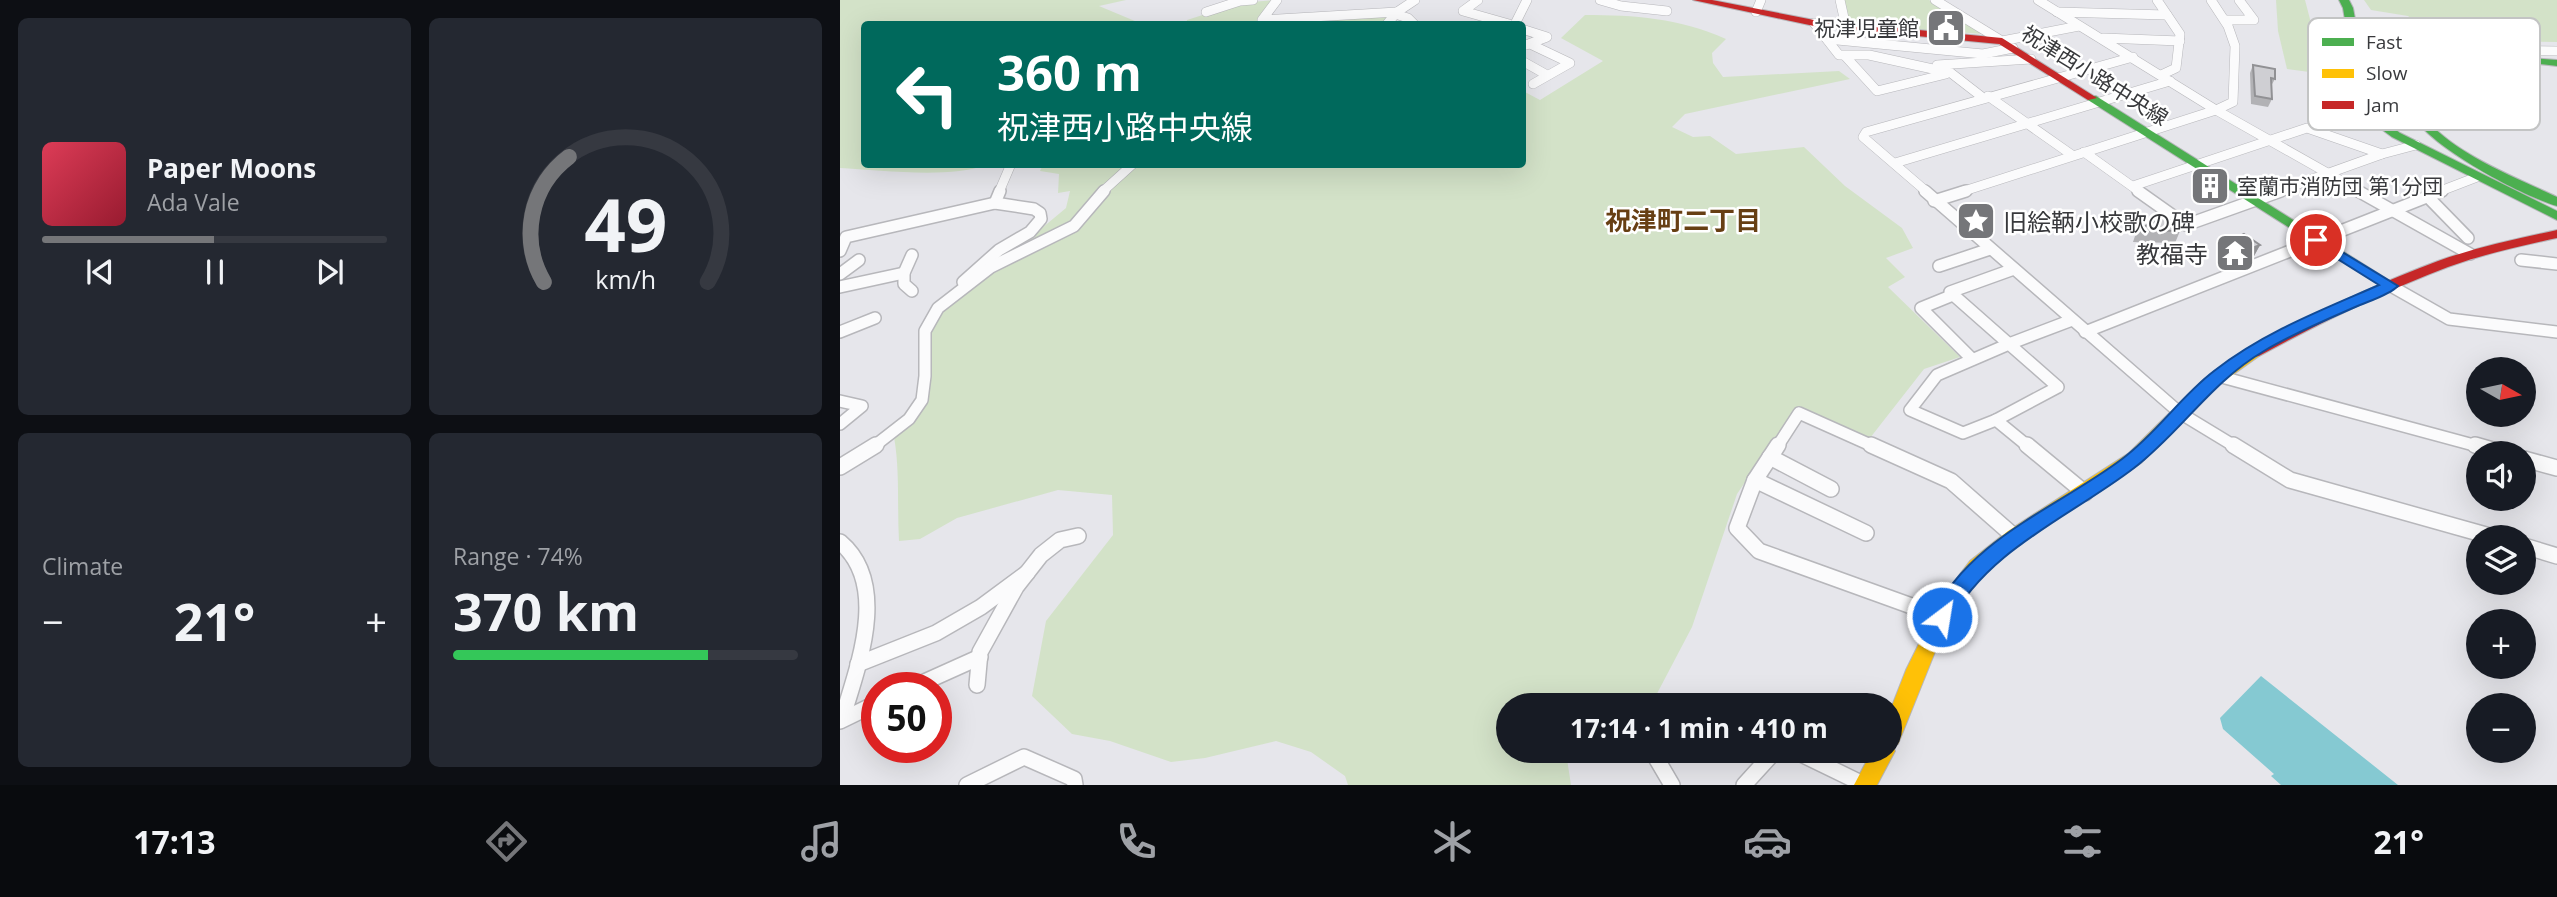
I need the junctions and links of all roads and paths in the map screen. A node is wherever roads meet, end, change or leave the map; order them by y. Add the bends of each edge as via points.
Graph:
1 (1253, 0) edge
2 (1277, 0) edge
3 (1415, 0) edge
4 (1478, 0) edge
5 (1527, 0) edge
6 (1600, 0) edge
7 (1698, 0) edge
8 (1840, 0) edge
9 (1935, 0) edge
10 (2038, 0) edge
11 (2157, 0) edge
12 (2211, 0) edge
13 (2239, 0) edge
14 (2344, 0) edge
15 (1618, 2) edge
16 (1758, 6) edge
17 (1668, 11) dead end
18 (1206, 12) dead end
19 (2057, 12) junction
20 (1396, 13) junction
21 (2167, 15) junction
22 (2348, 18) edge
23 (2225, 20) junction
24 (1389, 21) edge
25 (1410, 21) edge
26 (1498, 21) edge
27 (1516, 21) edge
28 (1814, 23) junction
29 (2079, 26) junction
30 (1846, 27) junction
31 (1526, 30) edge
32 (2099, 38) junction
33 (1826, 39) junction
34 (2180, 41) junction
35 (1526, 45) edge
36 (2007, 45) junction
37 (1845, 56) junction
38 (2133, 57) junction
39 (2031, 59) junction
40 (1526, 63) edge
41 (1920, 66) junction
42 (1951, 73) junction
43 (1547, 75) junction
44 (2161, 75) junction
45 (2058, 77) junction
46 (2170, 81) junction
47 (1532, 84) dead end
48 (1985, 97) junction
49 (2098, 102) junction
50 (2216, 110) junction
51 (2027, 124) junction
52 (2308, 128) edge
53 (2318, 130) edge
54 (2392, 130) edge
55 (2431, 130) edge
56 (2444, 130) edge
57 (2147, 132) junction
58 (2272, 140) junction
59 (2416, 145) junction
60 (2084, 152) junction
61 (2382, 154) junction
62 (2072, 155) junction
63 (1895, 163) junction
64 (2197, 165) junction
65 (1009, 168) edge
66 (1129, 168) edge
67 (2331, 173) junction
68 (2477, 177) junction
69 (2133, 186) junction
70 (2557, 186) edge
71 (2428, 197) junction
72 (1934, 201) junction
73 (2255, 201) junction
74 (2557, 202) edge
75 (995, 203) junction
76 (2395, 210) junction
77 (2557, 216) edge
78 (922, 219) junction
79 (919, 234) dead end
80 (2557, 234) edge
81 (2468, 237) dead end
82 (2316, 240) junction
83 (1990, 249) junction
84 (840, 251) edge
85 (2470, 254) junction
86 (912, 255) dead end
87 (859, 260) dead end
88 (2521, 260) dead end
89 (2557, 264) edge
90 (1939, 266) dead end
91 (2014, 269) junction
92 (904, 273) junction
93 (840, 274) edge
94 (2390, 286) junction
95 (840, 287) edge
96 (912, 291) dead end
97 (954, 292) junction
98 (1953, 295) junction
99 (875, 318) dead end
100 (2073, 320) junction
101 (840, 332) edge
102 (2085, 332) junction
103 (2557, 332) edge
104 (2009, 344) junction
105 (1972, 359) junction
106 (2218, 376) junction
107 (840, 401) edge
108 (2180, 413) junction
109 (1996, 420) junction
110 (840, 424) edge
111 (2466, 443) edge
112 (1770, 457) junction
113 (2536, 462) edge
114 (840, 467) edge
115 (2557, 468) edge
116 (1755, 480) junction
117 (1831, 489) dead end
118 (2085, 493) junction
119 (2466, 529) edge
120 (1866, 533) dead end
121 (1078, 536) dead end
122 (2016, 538) junction
123 (840, 542) edge
124 (2536, 550) edge
125 (2557, 556) edge
126 (1027, 573) junction
127 (1942, 617) junction
128 (979, 657) junction
129 (858, 663) junction
130 (946, 672) edge
131 (977, 685) dead end
132 (1902, 709) edge
133 (861, 711) edge
134 (841, 720) edge
135 (1659, 763) edge
136 (1764, 763) edge
137 (1820, 763) edge
138 (1877, 763) edge
139 (967, 785) edge
140 (1075, 785) edge
141 (1672, 785) edge
142 (1744, 785) edge
143 (1865, 785) edge

1 - 18 street
2 - 20 street via 1262,20
3 - 20 street
4 - 26 street via 1463,11
5 - 27 street
6 - 15 street
7 - 16 main road, 祝津西小路中央線
8 - 30 street
9 - 36 street
10 - 19 street
11 - 21 street
12 - 23 street
13 - 23 street via 2254,20
14 - 22 main road
15 - 17 street
16 - 28 main road, 祝津西小路中央線
19 - 21 street
19 - 29 street
20 - 24 street
20 - 25 street
21 - 34 street
23 - 50 street via 2237,46 2235,97 2233,103
28 - 30 main road, 祝津西小路中央線
28 - 33 street
29 - 32 street
29 - 36 street
30 - 36 main road, 祝津西小路中央線
31 - 35 street via 1547,37
32 - 34 street
32 - 38 street
33 - 36 street via 1983,54
33 - 37 street
34 - 44 street via 2176,68
35 - 43 street via 1570,63
36 - 39 main road, 祝津西小路中央線
37 - 41 street via 1869,55
37 - 42 street via 1877,91
38 - 44 street
38 - 45 street
39 - 41 street
39 - 45 main road, 祝津西小路中央線
40 - 43 street
41 - 42 street
42 - 48 street
43 - 47 street
44 - 46 street
45 - 48 street
45 - 49 main road, 祝津西小路中央線
46 - 49 street
46 - 50 street
48 - 51 street
48 - 63 street via 1866,132 1864,136
49 - 51 street
49 - 57 main road, 祝津西小路中央線
50 - 57 street
50 - 58 street
51 - 62 street
51 - 63 street
52 - 58 street
53 - 61 street
54 - 59 main road
55 - 74 main road via 2457,149
56 - 70 main road via 2462,145
57 - 60 street
57 - 64 main road, 祝津西小路中央線
58 - 64 street
58 - 67 street
59 - 61 street
59 - 68 main road
60 - 62 street
60 - 69 street
61 - 67 street
62 - 72 street
63 - 72 street
64 - 69 street
64 - 73 main road, 祝津西小路中央線
65 - 75 street
66 - 97 street via 1072,228 1009,257
67 - 73 street
67 - 76 street
68 - 71 street
68 - 77 main road
69 - 73 street via 2186,225
71 - 76 street
71 - 81 street
72 - 83 street
73 - 82 main road, 祝津西小路中央線
75 - 78 street
75 - 97 street via 1034,209 1041,219 1031,232 972,272
76 - 82 street
76 - 85 street
78 - 79 street
78 - 84 street via 846,237
80 - 85 main road
82 - 94 main road, 祝津西小路中央線
82 - 102 street
83 - 90 street
83 - 91 street
85 - 94 main road
86 - 92 street
87 - 93 street
88 - 89 street
91 - 98 street via 1950,292
91 - 100 street
92 - 95 street
92 - 96 street via 904,284
94 - 103 street via 2449,319
94 - 106 main road via 2257,348
97 - 114 street via 925,327 922,401 884,439
98 - 104 street
98 - 105 street via 1921,308
99 - 101 street
100 - 102 street
100 - 104 street
102 - 108 street
104 - 105 street
104 - 109 street via 2058,387
105 - 109 street via 1937,375 1910,410 1963,433
106 - 108 main road
106 - 111 street
107 - 110 street via 862,406
108 - 118 main road via 2159,438
108 - 119 street via 2290,480
109 - 118 street
112 - 116 street
112 - 117 street
112 - 122 street via 1799,413 1951,481
113 - 115 street
116 - 120 street
116 - 127 street via 1737,527 1759,551
118 - 122 main road
121 - 126 street via 1060,540
122 - 127 main road via 1965,581
123 - 129 street via 854,553 867,603
124 - 125 street
126 - 128 street
126 - 129 street via 936,633
127 - 132 main road
128 - 130 street
128 - 131 street
129 - 134 street
133 - 134 street
135 - 141 street
136 - 142 street
137 - 143 street
138 - 143 main road
139 - 140 street via 1024,757 1074,779

